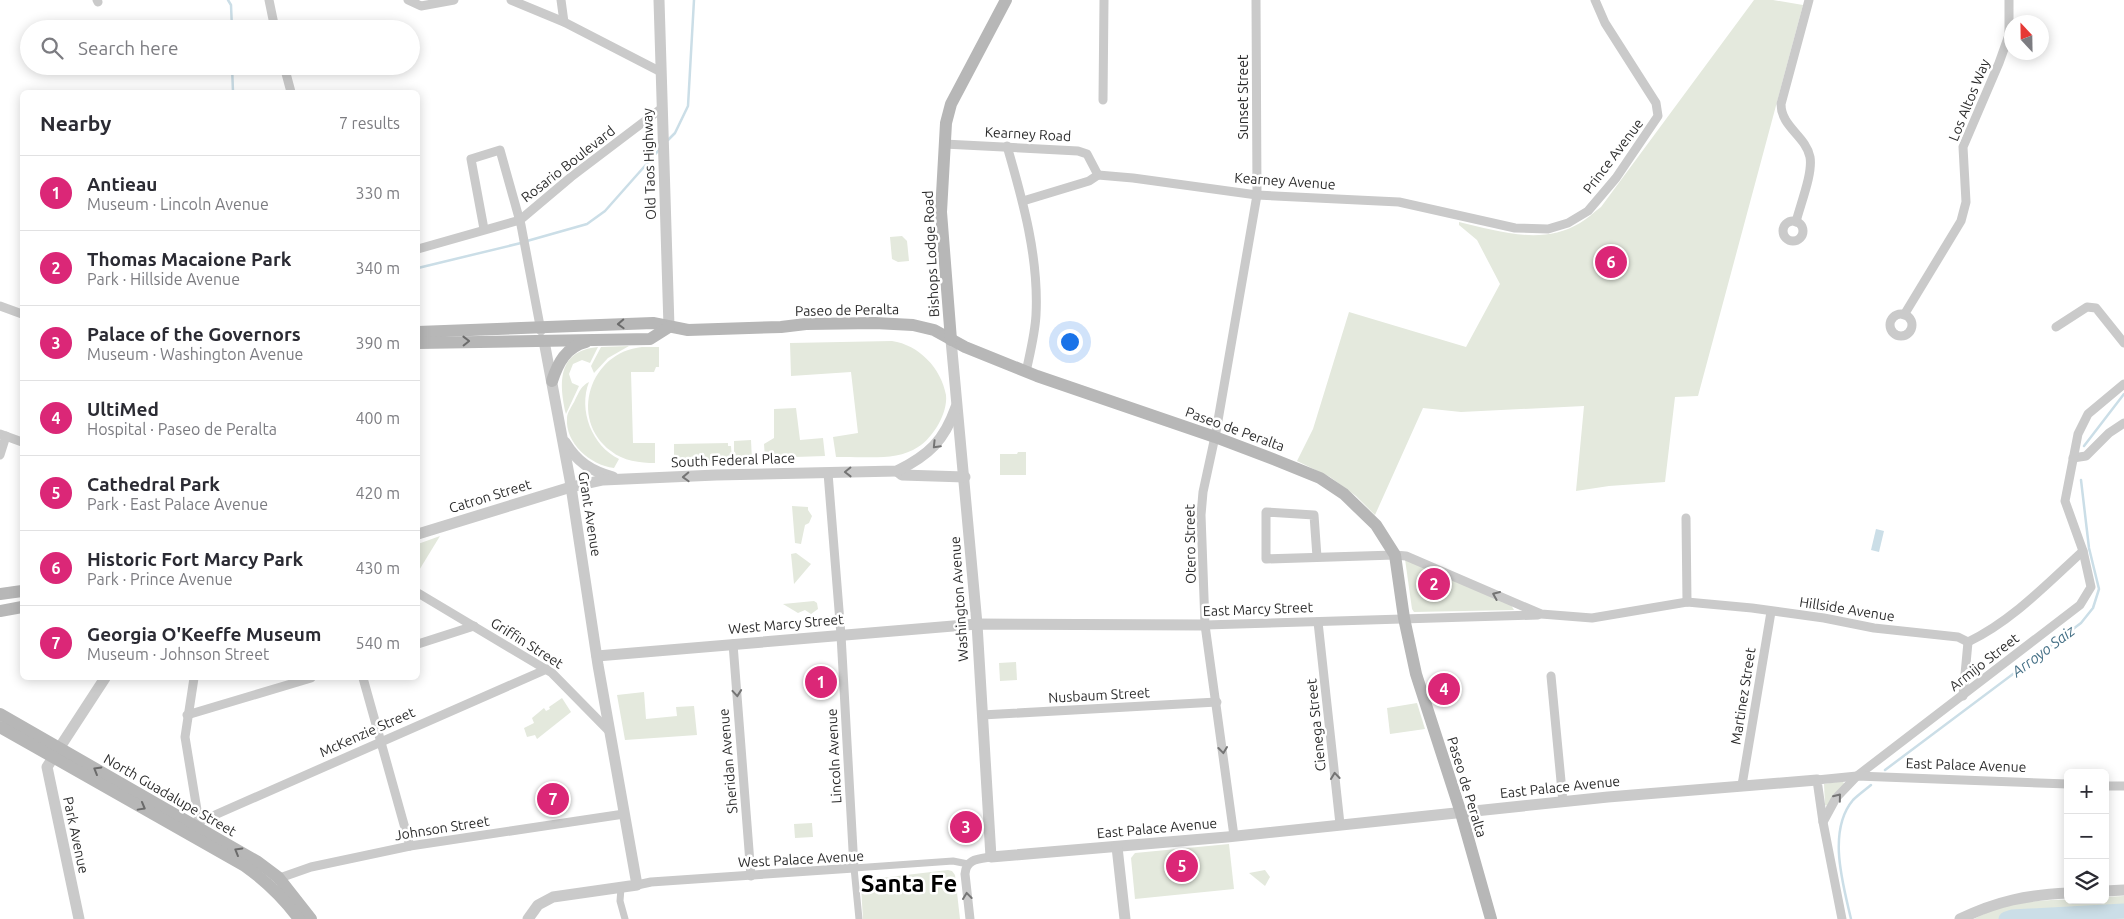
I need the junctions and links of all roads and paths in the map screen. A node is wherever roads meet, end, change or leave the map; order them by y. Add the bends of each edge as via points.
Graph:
1 (269, 0) edge
2 (408, 0) edge
3 (454, 0) edge
4 (512, 0) edge
5 (561, 0) edge
6 (659, 0) edge
7 (1006, 0) edge
8 (1104, 0) edge
9 (1256, 0) edge
10 (1595, 0) edge
11 (1809, 0) edge
12 (2009, 0) edge
13 (272, 20) edge
14 (564, 22) junction
15 (661, 72) junction
16 (286, 75) edge
17 (290, 90) edge
18 (1104, 100) dead end
19 (662, 108) junction
20 (944, 144) junction
21 (1007, 146) junction
22 (1098, 175) junction
23 (1258, 195) junction
24 (1023, 201) junction
25 (521, 222) junction
26 (1796, 222) dead end
27 (484, 229) junction
28 (1548, 230) joint
29 (420, 248) edge
30 (0, 306) edge
31 (20, 313) edge
32 (1904, 315) dead end
33 (540, 327) junction
34 (2056, 327) dead end
35 (670, 328) junction
36 (420, 332) edge
37 (592, 340) junction
38 (951, 340) junction
39 (544, 341) junction
40 (420, 343) edge
41 (2124, 344) edge
42 (1026, 372) junction
43 (552, 381) junction
44 (2124, 384) edge
45 (958, 404) junction
46 (2124, 422) edge
47 (3, 435) edge
48 (562, 437) junction
49 (1215, 437) junction
50 (20, 441) edge
51 (0, 455) edge
52 (2074, 458) junction
53 (897, 471) junction
54 (828, 473) junction
55 (964, 477) junction
56 (620, 479) junction
57 (571, 487) junction
58 (1686, 518) dead end
59 (420, 533) edge
60 (2083, 551) junction
61 (1396, 555) junction
62 (1317, 558) junction
63 (20, 591) edge
64 (0, 594) edge
65 (420, 594) edge
66 (1687, 602) junction
67 (20, 607) edge
68 (0, 611) edge
69 (1771, 612) junction
70 (1540, 614) junction
71 (1404, 618) junction
72 (1318, 622) junction
73 (977, 624) junction
74 (1205, 625) junction
75 (474, 626) junction
76 (841, 635) junction
77 (1968, 642) junction
78 (420, 643) edge
79 (733, 644) junction
80 (597, 656) junction
81 (547, 669) junction
82 (1551, 676) dead end
83 (104, 680) edge
84 (194, 680) edge
85 (304, 680) edge
86 (364, 680) edge
87 (1963, 696) junction
88 (1217, 702) junction
89 (0, 714) edge
90 (187, 715) junction
91 (982, 715) junction
92 (0, 727) edge
93 (610, 732) junction
94 (380, 741) junction
95 (56, 753) junction
96 (1857, 776) junction
97 (1817, 780) junction
98 (2064, 784) edge
99 (1742, 785) junction
100 (2109, 786) edge
101 (2124, 786) edge
102 (1563, 802) junction
103 (1461, 813) junction
104 (624, 814) junction
105 (1823, 822) junction
106 (1340, 824) junction
107 (196, 828) junction
108 (1234, 836) junction
109 (410, 846) junction
110 (1117, 847) junction
111 (991, 857) junction
112 (968, 864) junction
113 (854, 868) junction
114 (751, 876) junction
115 (273, 880) junction
116 (637, 885) junction
117 (620, 888) junction
118 (2124, 890) edge
119 (2109, 891) edge
120 (2064, 893) edge
121 (79, 919) edge
122 (299, 919) edge
123 (311, 919) edge
124 (528, 919) edge
125 (625, 919) edge
126 (859, 919) edge
127 (970, 919) edge
128 (1125, 919) edge
129 (1491, 919) edge
130 (1842, 919) edge
131 (1960, 919) edge

1 - 13 street
2 - 3 street via 421,6
4 - 14 street
5 - 14 street
6 - 15 street, Old Taos Highway
7 - 20 main road, Bishops Lodge Road via 951,104
8 - 18 street
9 - 23 street, Sunset Street
10 - 28 street, Prince Avenue via 1605,23 1656,103 1658,116 1616,178 1588,211
11 - 26 street via 1781,104 1783,117 1810,158
12 - 32 street, Los Altos Way via 2009,35 1963,147 1966,202 1961,221
14 - 15 street
15 - 19 street, Old Taos Highway
16 - 17 street
19 - 25 street, Rosario Boulevard via 571,177
19 - 35 street, Old Taos Highway
20 - 21 street, Kearney Road
20 - 38 main road, Bishops Lodge Road via 941,212
21 - 22 street, Kearney Road via 1078,151 1087,154
21 - 24 street
22 - 23 street, Kearney Avenue
22 - 24 street, Kearney Avenue via 1089,181
23 - 28 street, Kearney Avenue via 1399,202 1515,228
23 - 49 street, Otero Street
24 - 42 street via 1034,260 1037,299
25 - 27 street, Rosario Boulevard
25 - 27 street, Grant Avenue via 500,150 471,159
25 - 33 street, Grant Avenue
27 - 29 street, Rosario Boulevard
30 - 31 street
35 -> 33 main road, Paseo de Peralta via 653,323
33 - 36 main road, Paseo de Peralta
33 - 39 street, Grant Avenue
34 - 41 street via 2087,308 2096,308
35 - 37 main road via 650,339
35 - 38 main road, Paseo de Peralta via 895,323 934,330
37 - 39 main road
37 - 43 main road via 568,351 560,360
38 - 42 main road, Paseo de Peralta
38 - 45 street, Washington Avenue
40 -> 39 main road
39 - 43 street, Grant Avenue
42 - 49 main road, Paseo de Peralta
43 - 48 street, Grant Avenue
44 - 52 street via 2088,414 2078,434
45 -> 53 street via 947,430 936,445
45 - 55 street, Washington Avenue
46 - 52 street via 2086,456
47 - 50 street
47 - 51 street
48 - 56 street via 573,455 586,467
48 - 57 street, Grant Avenue
49 - 61 main road, Paseo de Peralta via 1308,472 1332,486 1362,510
49 - 74 street, Otero Street via 1201,515
52 - 60 street via 2065,500
53 -> 54 street, South Federal Place
53 - 55 street via 902,475
54 -> 56 street, South Federal Place
54 - 76 street, Lincoln Avenue
55 - 73 street, Washington Avenue
56 - 57 street, South Federal Place
57 - 59 street, Catron Street
57 - 80 street, Grant Avenue
58 - 66 street
60 - 77 street via 1984,635
60 - 87 street, Armijo Street via 2091,587 2080,605
61 - 62 street, Hillside Avenue
70 -> 61 street, Hillside Avenue via 1406,556
61 - 71 main road, Paseo de Peralta
62 - 62 street, Hillside Avenue via 1266,559 1266,512 1314,515
63 - 64 main road
65 - 75 street, Griffin Street
66 - 69 street, Hillside Avenue
66 - 70 street, Hillside Avenue via 1592,618
67 - 68 main road
69 - 77 street, Hillside Avenue via 1958,637
69 - 99 street, Martinez Street
70 - 71 street, East Marcy Street
71 - 72 street, East Marcy Street
71 - 103 main road, Paseo de Peralta via 1416,674
72 - 74 street, East Marcy Street
106 -> 72 street, Cienega Street
73 - 74 street, East Marcy Street
73 - 76 street, West Marcy Street
73 - 91 street, Washington Avenue
74 - 88 street, Otero Street
75 - 78 street
75 - 81 street, Griffin Street
76 - 79 street, West Marcy Street
76 - 113 street, Lincoln Avenue
77 - 87 street
79 - 80 street, West Marcy Street
79 -> 114 street, Sheridan Avenue
80 - 93 street, Grant Avenue
81 - 93 street, Griffin Street
81 - 94 street, McKenzie Street
82 - 102 street
83 - 95 street
84 - 90 street
85 - 90 street
86 - 94 street
87 - 96 street, Armijo Street
88 - 91 street, Nusbaum Street
88 -> 108 street, Otero Street
89 - 95 main road, North Guadalupe Street
90 - 107 street via 186,747
91 - 111 street, Washington Avenue
92 - 95 main road, North Guadalupe Street
93 - 104 street, Grant Avenue
94 - 107 street, McKenzie Street
94 - 109 street
95 - 107 main road, North Guadalupe Street
95 - 121 street, Park Avenue via 47,769
96 - 97 street, East Palace Avenue
96 - 98 street, East Palace Avenue
105 -> 96 street, Armijo Street via 1836,798
97 - 99 street, East Palace Avenue
97 - 105 street
99 - 102 street, East Palace Avenue
100 - 101 street
102 - 103 street, East Palace Avenue
103 - 106 street, East Palace Avenue
103 - 129 main road, Paseo de Peralta
104 - 109 street, Johnson Street
104 - 116 street, Grant Avenue
105 - 130 street
106 - 108 street, East Palace Avenue
107 - 115 main road, North Guadalupe Street via 258,862
108 - 110 street, East Palace Avenue
109 - 115 street, Johnson Street via 317,865
110 - 111 street, East Palace Avenue
110 - 128 street
111 - 112 street, East Palace Avenue
112 - 113 street, West Palace Avenue via 953,861
127 -> 112 street via 965,874
113 - 114 street, West Palace Avenue
113 - 126 street, Lincoln Avenue
114 - 116 street, West Palace Avenue
115 - 122 main road, North Guadalupe Street
115 - 123 main road, North Guadalupe Street
116 - 117 street
117 - 124 street via 553,897 538,905
117 - 125 street
118 - 119 street
120 - 131 street via 2009,899

